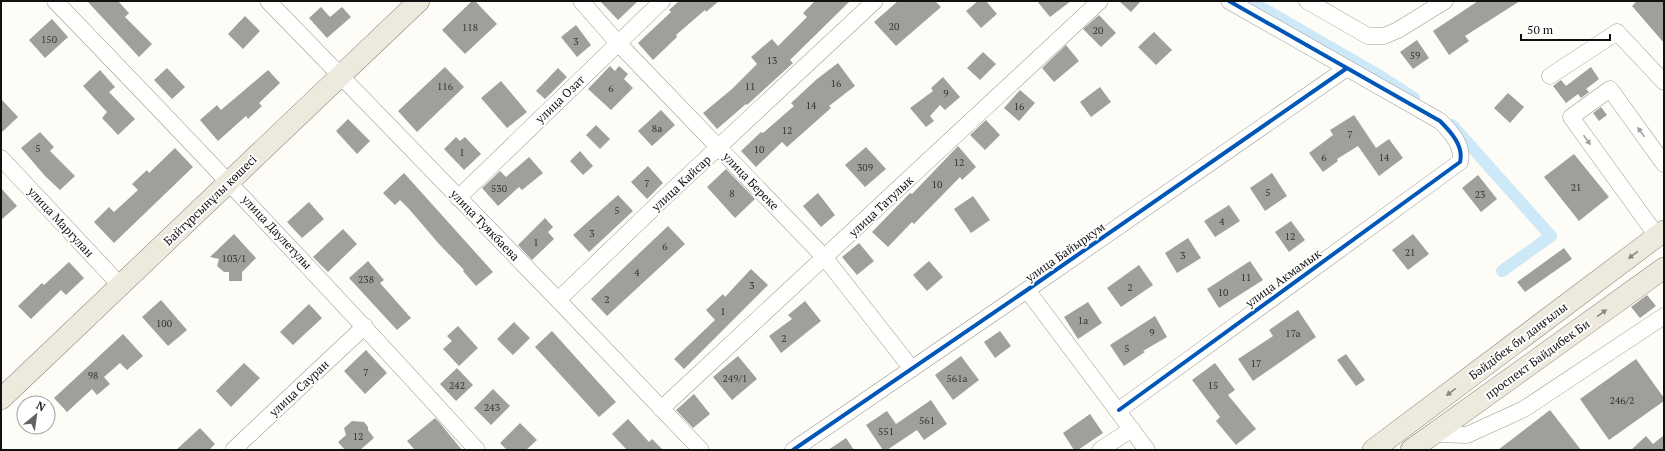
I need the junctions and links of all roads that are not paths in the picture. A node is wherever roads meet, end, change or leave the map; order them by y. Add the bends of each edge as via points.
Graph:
1 (55, 1) edge
2 (268, 1) edge
3 (419, 1) edge
4 (581, 1) edge
5 (662, 1) edge
6 (875, 1) edge
7 (1100, 1) edge
8 (1229, 1) edge
9 (1307, 1) edge
10 (1445, 1) edge
11 (618, 43) junction
12 (1347, 68) junction
13 (340, 76) junction
14 (1550, 76) dead end
15 (1664, 82) edge
16 (719, 147) junction
17 (3, 163) edge
18 (1664, 164) edge
19 (229, 182) junction
20 (458, 198) junction
21 (1661, 234) edge
22 (825, 258) junction
23 (1663, 271) edge
24 (120, 285) junction
25 (1027, 290) junction
26 (558, 300) junction
27 (1664, 316) edge
28 (365, 326) junction
29 (912, 369) junction
30 (1, 399) edge
31 (661, 409) junction
32 (1119, 410) junction
33 (1132, 429) junction
34 (1433, 434) junction
35 (233, 450) edge
36 (477, 450) edge
37 (701, 450) edge
38 (792, 450) edge
39 (1100, 450) edge
40 (1148, 450) edge
41 (1373, 450) edge
42 (1411, 450) edge

1 - 19 street, улица Даулетулы
2 - 13 street, улица Туякбаева
3 - 13 main road, Байтұрсынұлы көшесі
4 - 11 street, улица Береке
5 - 11 street, улица Озат
6 - 16 street, улица Кайсар
7 - 22 street, улица Татулык
8 - 12 street
9 - 10 street via 1368,36 1384,36 1398,30
11 - 16 street, улица Береке
11 - 20 street, улица Озат
12 - 25 street, улица Байыркум
12 - 32 street, улица Акмамык via 1440,121 1452,133 1460,148 1460,162
13 - 19 main road, Байтұрсынұлы көшесі
13 - 20 street, улица Туякбаева
14 - 15 street via 1616,32
16 - 22 street, улица Береке
16 - 26 street, улица Кайсар
17 - 24 street, улица Маргулан
18 -> 21 street via 1610,89 1570,117
19 - 24 main road, Байтұрсынұлы көшесі
19 - 28 street, улица Даулетулы
20 - 26 street, улица Туякбаева
21 -> 41 main road, Бәйдібек би даңғылы
22 - 29 street, улица Береке
22 - 31 street, улица Татулык
34 -> 23 main road, проспект Байдибек Би
24 - 30 main road, Байтұрсынұлы көшесі
25 - 29 street, улица Байыркум
25 - 32 street
26 - 31 street, улица Туякбаева
27 - 34 street via 1524,409 1467,435
28 - 35 street, улица Сауран
28 - 36 street, улица Даулетулы
29 - 38 street, улица Байыркум
31 - 37 street, улица Туякбаева
32 - 33 street
33 - 39 street
33 - 40 street
34 - 42 main road, проспект Байдибек Би

